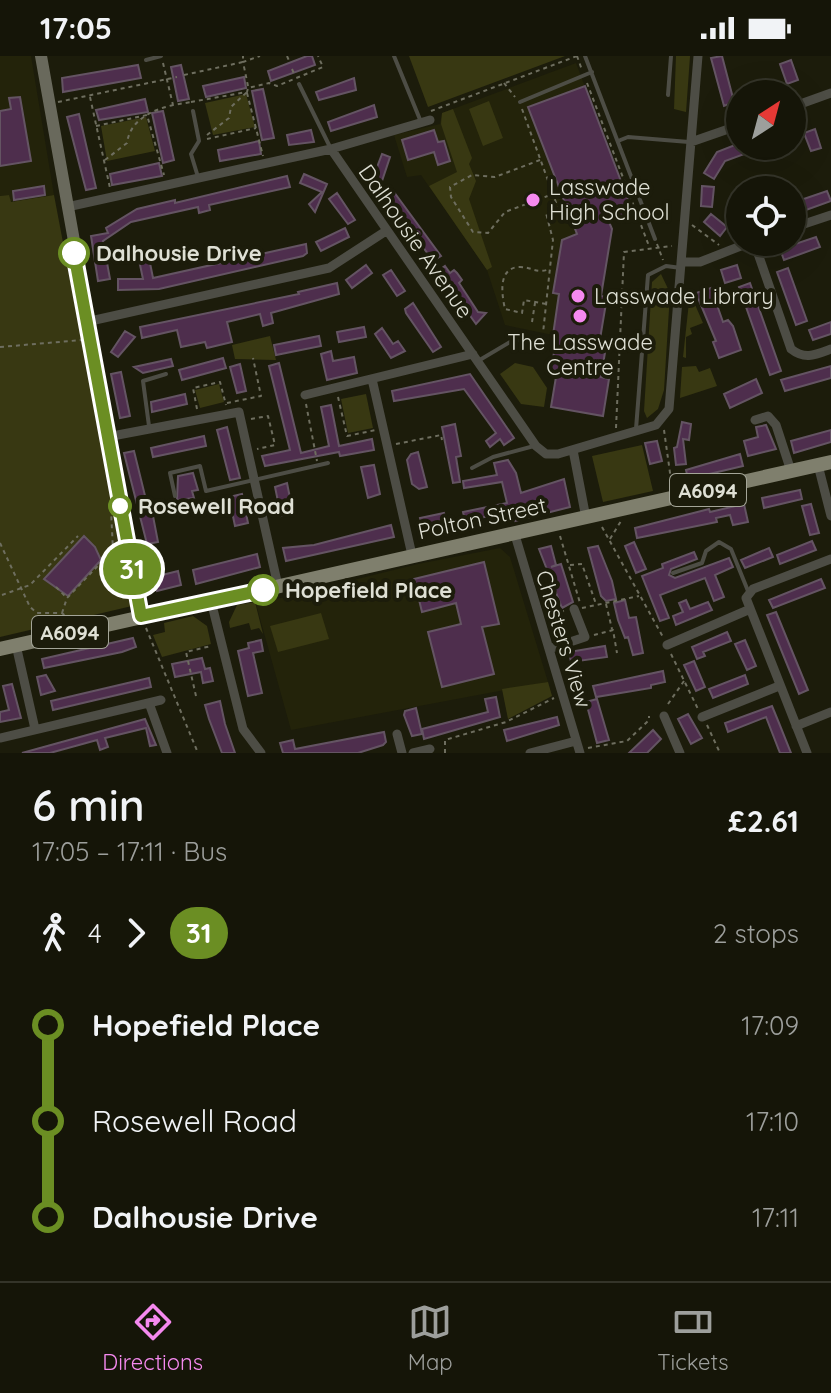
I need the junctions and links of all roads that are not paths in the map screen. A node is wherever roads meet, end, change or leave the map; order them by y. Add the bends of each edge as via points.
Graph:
1 (41, 56) edge
2 (161, 56) edge
3 (394, 56) edge
4 (585, 56) edge
5 (671, 56) edge
6 (698, 56) edge
7 (146, 60) dead end
8 (592, 72) junction
9 (299, 84) road end
10 (831, 93) edge
11 (668, 95) dead end
12 (520, 102) road end
13 (806, 102) edge
14 (193, 111) road end
15 (423, 120) joint
16 (726, 130) edge
17 (618, 141) junction
18 (691, 142) junction
19 (331, 149) junction
20 (198, 177) junction
21 (67, 207) junction
22 (831, 215) edge
23 (806, 223) edge
24 (386, 231) junction
25 (655, 239) dead end
26 (726, 253) edge
27 (757, 256) edge
28 (682, 265) junction
29 (86, 322) junction
30 (540, 347) dead end
31 (831, 349) edge
32 (475, 357) junction
33 (166, 374) dead end
34 (372, 379) junction
35 (305, 395) road end
36 (755, 420) dead end
37 (150, 429) junction
38 (636, 432) junction
39 (107, 437) junction
40 (536, 446) junction
41 (573, 450) junction
42 (328, 463) dead end
43 (824, 463) edge
44 (472, 468) dead end
45 (791, 471) junction
46 (255, 481) junction
47 (175, 496) dead end
48 (831, 516) edge
49 (591, 517) junction
50 (515, 535) junction
51 (412, 555) junction
52 (831, 559) edge
53 (673, 573) dead end
54 (311, 579) junction
55 (278, 586) junction
56 (748, 593) junction
57 (315, 599) dead end
58 (211, 601) junction
59 (578, 609) road end
60 (748, 610) junction
61 (141, 616) junction
62 (16, 645) junction
63 (667, 645) road end
64 (0, 649) edge
65 (549, 649) junction
66 (779, 686) junction
67 (161, 700) dead end
68 (149, 703) junction
69 (831, 712) edge
70 (664, 716) dead end
71 (702, 717) road end
72 (796, 726) junction
73 (35, 729) junction
74 (397, 734) dead end
75 (0, 738) edge
76 (578, 748) edge
77 (430, 749) dead end
78 (167, 753) edge
79 (261, 753) edge
80 (402, 753) edge
81 (413, 753) edge
82 (530, 753) edge
83 (680, 753) edge
84 (807, 753) edge

1 - 21 street
2 - 7 lane
3 - 15 lane
4 - 8 lane
5 - 11 lane
6 - 18 street
8 - 12 lane
8 - 17 lane
9 - 19 lane
10 - 13 street
14 - 20 lane via 199,141 191,154
15 - 19 street
16 - 18 street
17 - 18 lane via 628,137
17 - 25 lane
18 - 28 street
19 - 20 street
19 - 24 street, Dalhousie Avenue
20 - 21 street
21 - 29 street
22 - 23 street
24 - 29 street via 329,268
24 - 32 street, Dalhousie Avenue
26 - 28 street
27 - 31 street via 791,349 809,357
28 - 38 street via 671,404 662,421
28 - 38 lane via 652,271 647,280
29 - 39 street
30 - 32 lane via 515,339
32 - 34 street
32 - 40 street, Dalhousie Avenue
33 - 37 lane via 143,381
34 - 35 street
34 - 51 street
36 - 45 street via 768,416 776,425
37 - 39 street
37 - 46 street via 227,408 240,417
38 - 41 street
39 - 61 street
40 - 41 street via 551,455
40 - 44 lane
41 - 49 street
42 - 46 lane
43 - 45 main road, Polton Street / A6094
43 - 48 street
45 - 49 main road, Polton Street / A6094
46 - 47 lane via 206,491 200,466 170,473
46 - 55 street
49 - 50 main road, Polton Street / A6094
50 - 51 main road, Polton Street / A6094
50 - 65 street, Chesters View
51 - 54 main road, Polton Street / A6094
52 - 56 street
53 - 56 lane via 702,563 706,551 719,542 731,549
54 - 55 main road, Polton Street / A6094
54 - 57 lane
55 - 58 main road, Polton Street / A6094
56 - 60 street
58 - 61 main road, Polton Street / A6094
58 - 79 street via 243,729
59 - 65 street via 585,637
60 - 63 street
60 - 66 street
61 - 62 main road, A6094
62 - 64 main road, A6094
62 - 73 street
65 - 76 street, Chesters View
66 - 71 street
66 - 72 street
67 - 68 street
68 - 73 street
68 - 78 street
69 - 72 street
70 - 83 street
72 - 84 street
73 - 75 street
74 - 80 street
76 - 82 street
77 - 81 street

